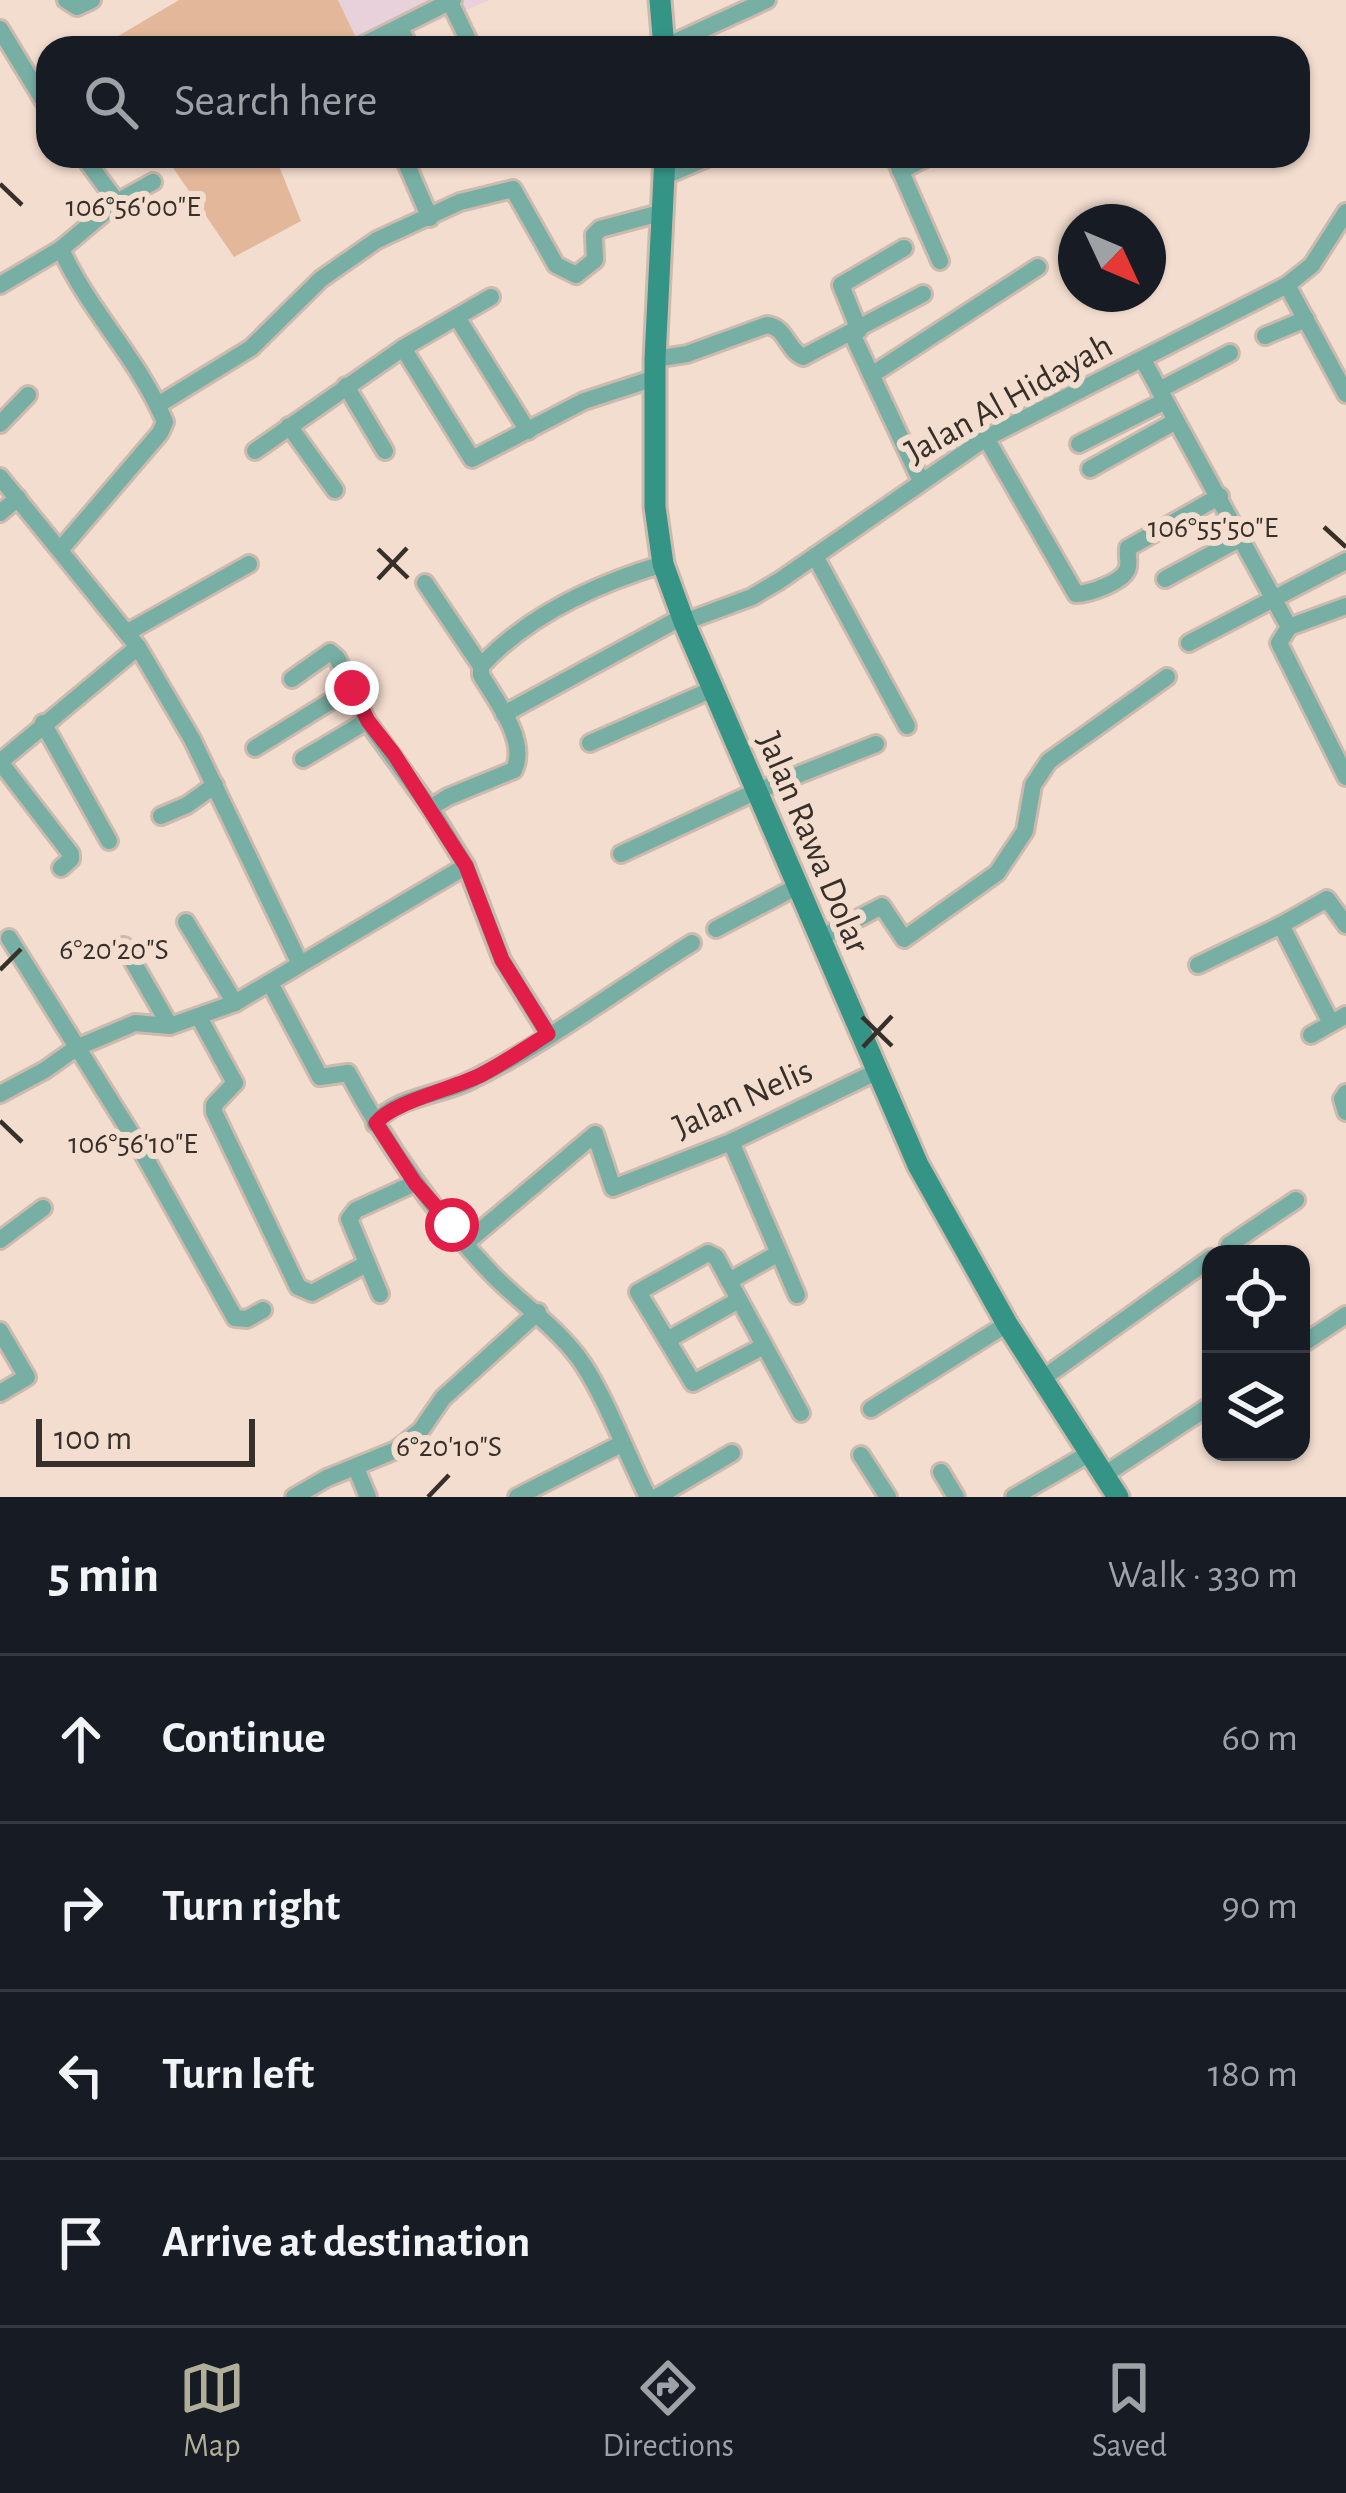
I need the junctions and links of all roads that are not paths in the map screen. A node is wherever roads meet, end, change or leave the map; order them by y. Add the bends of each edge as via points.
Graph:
1 (66, 0) edge
2 (92, 0) edge
3 (450, 0) edge
4 (660, 0) edge
5 (766, 0) edge
6 (400, 28) junction
7 (0, 29) edge
8 (383, 36) edge
9 (404, 36) edge
10 (466, 36) edge
11 (663, 36) edge
12 (690, 36) edge
13 (36, 88) edge
14 (92, 168) edge
15 (408, 168) edge
16 (664, 168) edge
17 (899, 168) edge
18 (153, 182) dead end
19 (116, 202) junction
20 (1346, 212) edge
21 (661, 213) junction
22 (430, 218) junction
23 (904, 248) dead end
24 (61, 249) junction
25 (940, 261) dead end
26 (1038, 267) dead end
27 (1287, 284) junction
28 (0, 285) edge
29 (923, 294) dead end
30 (491, 297) dead end
31 (458, 319) junction
32 (1306, 319) junction
33 (856, 332) junction
34 (1265, 335) dead end
35 (403, 348) junction
36 (1230, 353) dead end
37 (1143, 360) junction
38 (655, 368) junction
39 (873, 374) junction
40 (346, 386) junction
41 (1346, 394) edge
42 (28, 395) dead end
43 (1162, 395) junction
44 (158, 405) junction
45 (1175, 421) junction
46 (0, 424) edge
47 (289, 425) junction
48 (528, 431) junction
49 (986, 438) junction
50 (1079, 444) dead end
51 (385, 451) dead end
52 (255, 452) dead end
53 (1090, 469) dead end
54 (0, 477) edge
55 (921, 481) junction
56 (335, 490) dead end
57 (1220, 496) junction
58 (18, 498) junction
59 (0, 513) edge
60 (1241, 538) junction
61 (60, 550) junction
62 (815, 556) junction
63 (1346, 561) edge
64 (249, 564) dead end
65 (663, 564) junction
66 (1165, 579) dead end
67 (425, 583) dead end
68 (1276, 597) junction
69 (1346, 606) edge
70 (684, 620) junction
71 (1288, 627) junction
72 (133, 640) junction
73 (1189, 643) dead end
74 (481, 666) junction
75 (1167, 677) dead end
76 (292, 679) dead end
77 (352, 688) junction
78 (713, 689) junction
79 (504, 714) junction
80 (368, 721) junction
81 (43, 723) junction
82 (907, 726) dead end
83 (590, 742) dead end
84 (876, 744) dead end
85 (255, 748) dead end
86 (303, 759) dead end
87 (0, 762) edge
88 (1346, 777) edge
89 (215, 785) junction
90 (757, 791) junction
91 (430, 808) junction
92 (161, 816) dead end
93 (109, 841) dead end
94 (620, 854) dead end
95 (466, 866) junction
96 (61, 868) dead end
97 (798, 886) junction
98 (185, 922) dead end
99 (1281, 925) junction
100 (1346, 926) edge
101 (716, 929) dead end
102 (9, 938) dead end
103 (820, 938) junction
104 (692, 943) dead end
105 (124, 946) dead end
106 (300, 964) junction
107 (1198, 965) dead end
108 (270, 982) junction
109 (236, 1003) junction
110 (200, 1018) junction
111 (1338, 1019) edge
112 (170, 1026) junction
113 (548, 1034) junction
114 (1311, 1035) dead end
115 (76, 1048) junction
116 (878, 1071) junction
117 (0, 1094) edge
118 (1346, 1094) edge
119 (1346, 1112) edge
120 (375, 1124) junction
121 (730, 1142) junction
122 (415, 1183) junction
123 (1296, 1200) dead end
124 (43, 1208) dead end
125 (0, 1240) edge
126 (467, 1243) junction
127 (1234, 1245) edge
128 (779, 1253) junction
129 (366, 1264) junction
130 (1202, 1268) edge
131 (729, 1281) junction
132 (380, 1294) dead end
133 (796, 1295) dead end
134 (739, 1300) junction
135 (263, 1310) dead end
136 (538, 1312) junction
137 (1346, 1315) edge
138 (1007, 1324) junction
139 (0, 1331) edge
140 (1310, 1338) edge
141 (667, 1340) junction
142 (764, 1346) junction
143 (1042, 1379) junction
144 (0, 1394) edge
145 (871, 1409) dead end
146 (1202, 1411) edge
147 (801, 1413) dead end
148 (621, 1444) junction
149 (732, 1453) dead end
150 (1090, 1453) junction
151 (861, 1455) dead end
152 (356, 1468) junction
153 (941, 1472) dead end
154 (1105, 1475) junction
155 (298, 1496) edge
156 (368, 1497) edge
157 (517, 1497) edge
158 (648, 1497) edge
159 (657, 1497) edge
160 (888, 1497) edge
161 (956, 1497) edge
162 (1014, 1497) edge
163 (1118, 1497) edge

1 - 2 street via 77,7
3 - 6 street
3 - 10 street
4 - 11 street
5 - 12 street
6 - 8 street
6 - 9 street
7 - 13 street
14 - 19 street
15 - 22 street
16 - 21 street, Jalan Rawa Dolar
17 - 25 street
18 - 19 street
19 - 24 street
20 - 27 street, Jalan Al Hidayah via 1312,265
21 - 22 street via 600,229 595,260 576,275 556,266 513,189
21 - 38 street, Jalan Rawa Dolar
22 - 44 street via 358,253 251,348
23 - 33 street via 841,285
24 - 28 street
24 - 44 street
26 - 39 street
27 - 32 street
27 - 37 street, Jalan Al Hidayah
29 - 33 street
30 - 31 street
31 - 35 street
31 - 48 street
32 - 34 street
32 - 41 street
33 - 38 street via 803,357 767,325
33 - 39 street
35 - 40 street
35 - 48 street via 470,458
36 - 43 street
37 - 43 street
37 - 49 street, Jalan Al Hidayah
38 - 48 street
38 - 65 street, Jalan Rawa Dolar
39 - 55 street
40 - 47 street
40 - 51 street
42 - 46 street
43 - 45 street
43 - 50 street
44 - 61 street via 160,434
45 - 53 street
45 - 57 street
47 - 52 street
47 - 56 street
49 - 55 street, Jalan Al Hidayah
49 - 57 street via 1076,594 1125,573 1132,546
54 - 58 street
55 - 62 street, Jalan Al Hidayah
57 - 60 street
58 - 59 street
58 - 61 street
60 - 66 street
60 - 68 street
61 - 72 street
62 - 70 street, Jalan Al Hidayah via 752,597
62 - 82 street
63 - 68 street
64 - 72 street
65 - 70 street, Jalan Rawa Dolar
65 - 74 street via 566,602
67 - 74 street
68 - 71 street
68 - 73 street
69 - 71 street
70 - 78 street, Jalan Rawa Dolar
70 - 79 street, Jalan Al Hidayah
71 - 88 street via 1279,643
72 - 81 street
72 - 89 street
74 - 79 street
75 - 103 street via 1039,772 1024,831 997,872 904,939 882,907
76 - 77 street via 330,652
77 - 80 street
77 - 85 street
78 - 83 street
78 - 90 street, Jalan Rawa Dolar
79 - 91 street via 517,766
80 - 86 street
80 - 91 street
81 - 87 street
81 - 93 street
84 - 90 street
87 - 96 street via 71,854
89 - 92 street
89 - 106 street
90 - 94 street
90 - 97 street, Jalan Rawa Dolar
91 - 95 street
95 - 106 street
95 - 113 street via 502,960
97 - 101 street
97 - 103 street, Jalan Rawa Dolar
98 - 109 street
99 - 100 street via 1327,899
99 - 107 street
99 - 111 street
102 - 115 street
103 - 116 street, Jalan Rawa Dolar
104 - 113 street
105 - 112 street
106 - 108 street
108 - 109 street
108 - 120 street via 320,1077 348,1073
109 - 110 street
110 - 112 street
110 - 129 street via 235,1083 214,1112 298,1287 313,1293
111 - 114 street
112 - 115 street via 135,1023
113 - 120 street
115 - 117 street
115 - 135 street via 235,1318
116 - 121 street, Jalan Nelis
116 - 138 street, Jalan Rawa Dolar via 918,1165
118 - 119 street
120 - 122 street
121 - 126 street, Jalan Nelis via 613,1188 595,1134
121 - 128 street
122 - 126 street
122 - 129 street via 350,1216
123 - 127 street
124 - 125 street
126 - 136 street
128 - 131 street
128 - 133 street
129 - 132 street
130 - 143 street
131 - 134 street
131 - 141 street via 708,1252 640,1288
134 - 141 street
134 - 142 street
136 - 148 street via 580,1360
136 - 152 street via 443,1399 421,1430
137 - 140 street
138 - 143 street, Jalan Rawa Dolar
138 - 145 street
139 - 144 street via 27,1377
141 - 142 street via 696,1383
142 - 147 street
143 - 150 street, Jalan Rawa Dolar
146 - 154 street
148 - 157 street
148 - 158 street
149 - 159 street
150 - 154 street, Jalan Rawa Dolar
150 - 162 street
151 - 160 street
152 - 155 street
152 - 156 street
153 - 161 street
154 - 163 street, Jalan Rawa Dolar

